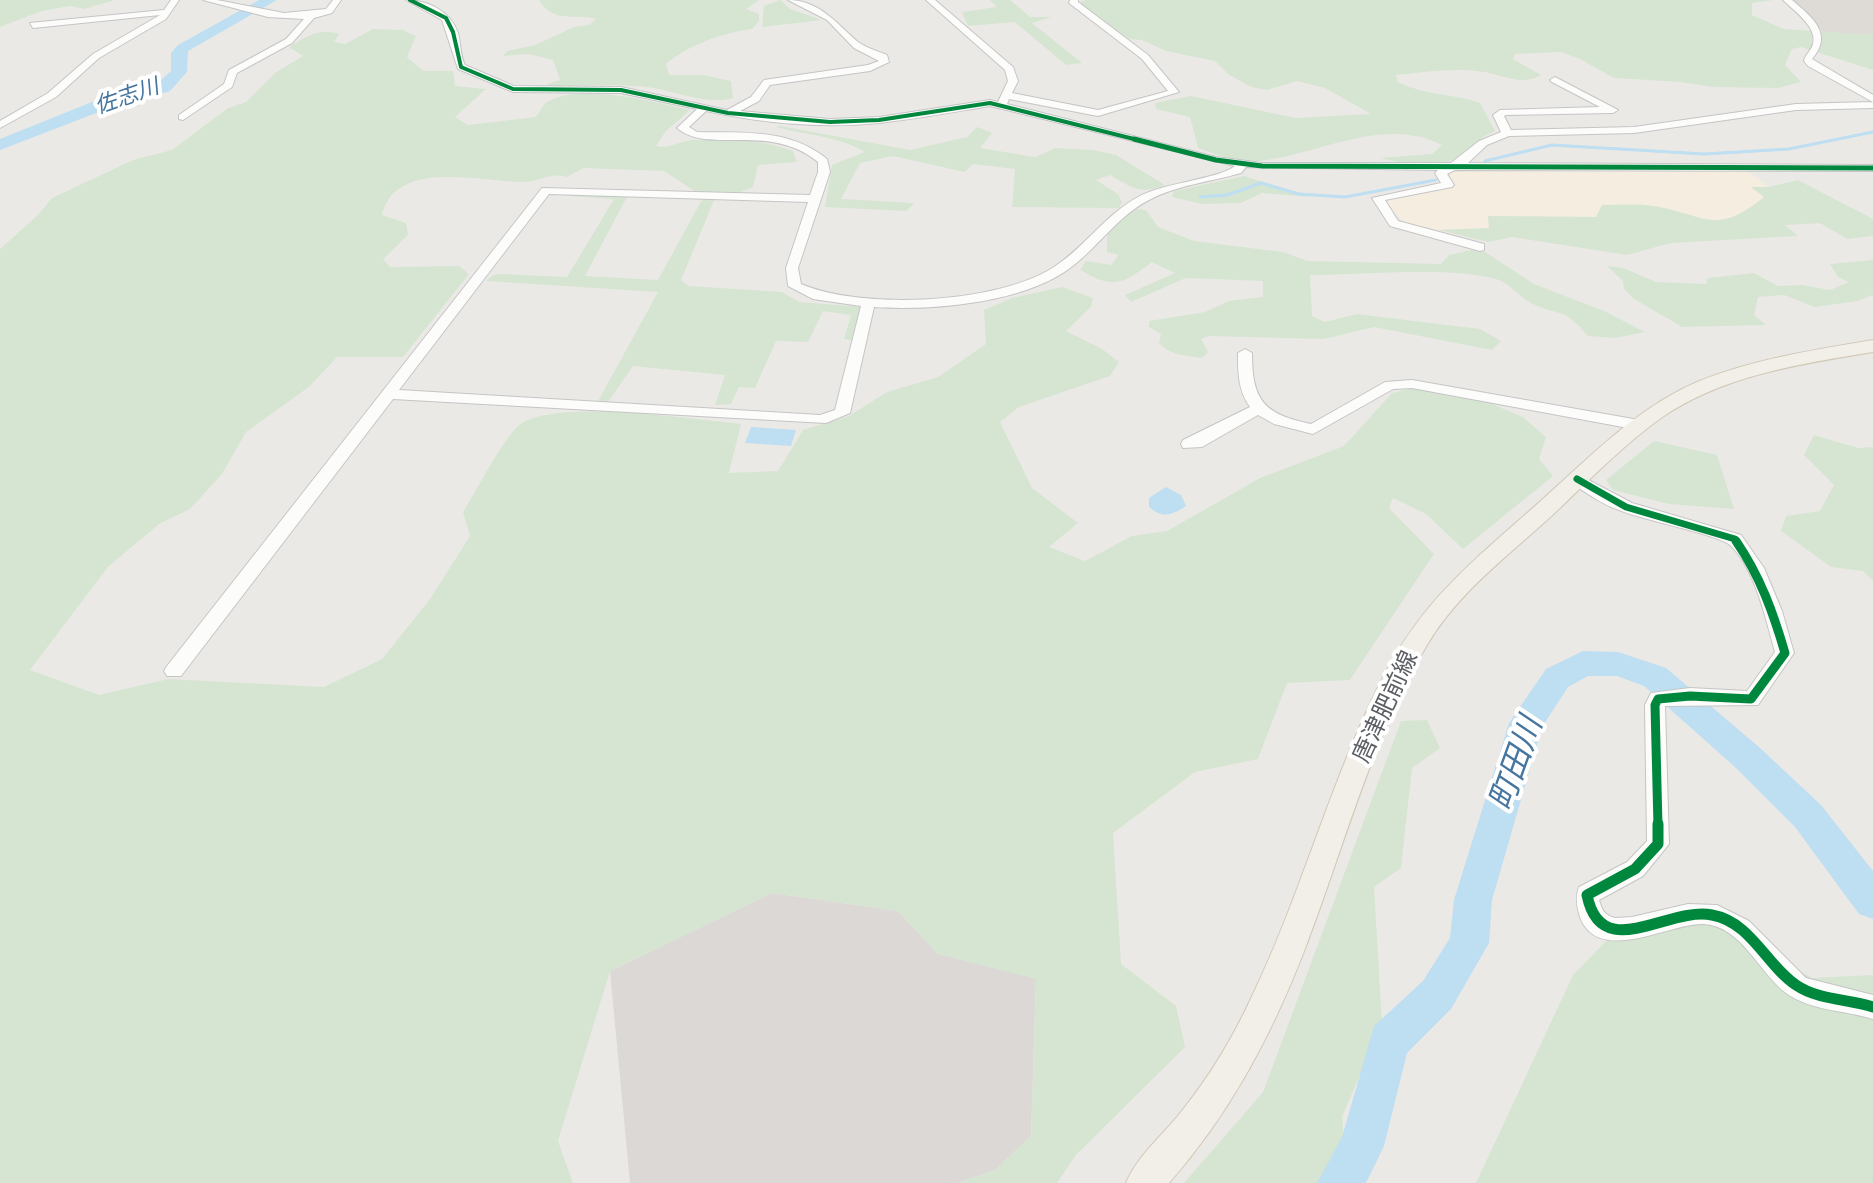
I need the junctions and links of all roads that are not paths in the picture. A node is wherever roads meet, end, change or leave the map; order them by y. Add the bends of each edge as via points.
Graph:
1 (175, 0) edge
2 (207, 0) edge
3 (337, 0) edge
4 (426, 0) edge
5 (792, 0) edge
6 (930, 0) edge
7 (1074, 0) edge
8 (1787, 0) edge
9 (412, 1) edge
10 (167, 12) junction
11 (312, 15) junction
12 (33, 25) dead end
13 (1555, 80) dead end
14 (1873, 99) edge
15 (1003, 100) junction
16 (1873, 105) edge
17 (703, 109) junction
18 (1613, 110) junction
19 (728, 113) junction
20 (183, 117) dead end
21 (0, 125) edge
22 (1634, 130) junction
23 (1507, 133) junction
24 (1242, 165) junction
25 (1451, 167) junction
26 (1873, 168) edge
27 (816, 199) junction
28 (1480, 247) dead end
29 (867, 301) junction
30 (1873, 346) edge
31 (1245, 353) dead end
32 (387, 394) junction
33 (1258, 409) junction
34 (1639, 425) junction
35 (1189, 444) dead end
36 (1577, 479) junction
37 (174, 671) dead end
38 (1873, 1007) edge
39 (1144, 1183) edge

1 - 10 street
2 - 11 street
3 - 11 street via 329,11
4 - 9 street
5 - 19 street via 830,18 857,46 884,57 884,62 767,82 755,99
6 - 15 street via 1010,69 1013,81
7 - 15 street via 1145,57 1174,92 1098,113
8 - 14 street via 1818,37 1818,47 1807,59 1811,64
9 - 17 street via 450,22 461,67 500,86 621,90
10 - 12 street
10 - 21 street via 87,63 52,95
11 - 20 street via 289,41 232,72 229,85
13 - 18 street
15 - 19 street via 852,123
15 - 24 street
16 - 22 street via 1796,107
17 - 19 street
17 - 27 street via 685,123 684,131 772,138 814,151 824,172
18 - 22 street
18 - 23 street via 1504,112 1498,115
22 - 23 street
23 - 25 street
24 - 25 street
24 - 29 street via 1132,204 1056,273 1024,287 973,300
25 - 26 street
25 - 28 street via 1441,173 1448,185 1378,198 1394,223
27 - 29 street via 792,268 795,286 825,298
27 - 32 street via 546,190
29 - 32 street via 842,413 821,420
30 - 34 main road, 唐津肥前線 via 1737,374 1680,398
31 - 33 street via 1247,394
32 - 37 street
33 - 34 street via 1285,424 1313,429 1390,385 1412,384
33 - 35 street
34 - 36 main road, 唐津肥前線
36 - 38 street via 1626,507 1735,539 1755,568 1785,653 1751,699 1664,697 1655,705 1658,844 1635,869 1587,895 1591,918 1604,929 1620,930 1702,913 1725,919 1748,934 1807,993
36 - 39 main road, 唐津肥前線 via 1461,584 1421,634 1384,704 1269,996 1238,1058 1187,1136

